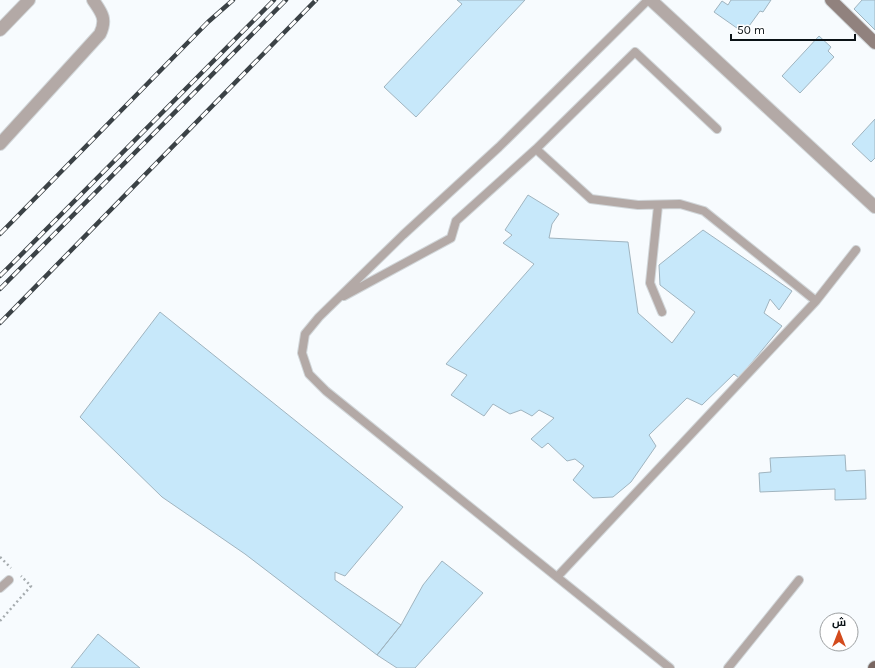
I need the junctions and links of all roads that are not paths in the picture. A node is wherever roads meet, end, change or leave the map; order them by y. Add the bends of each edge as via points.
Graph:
1 (29, 0) edge
2 (93, 0) edge
3 (648, 0) edge
4 (651, 0) edge
5 (831, 0) edge
6 (0, 30) edge
7 (875, 43) edge
8 (717, 129) dead end
9 (0, 144) edge
10 (536, 150) junction
11 (658, 206) junction
12 (875, 207) edge
13 (856, 250) dead end
14 (335, 301) junction
15 (816, 301) junction
16 (662, 312) dead end
17 (557, 577) junction
18 (9, 580) dead end
19 (799, 580) dead end
20 (0, 588) edge
21 (670, 668) edge
22 (728, 668) edge

1 - 6 street
2 - 9 street via 103,16 104,25 100,34
3 - 14 lane via 493,152
4 - 12 street
5 - 7 main road
8 - 10 lane via 635,52
10 - 11 lane via 591,199
10 - 14 lane via 456,221 451,238
11 - 15 lane via 680,204 704,211
11 - 16 lane via 650,283
13 - 15 lane
14 - 17 lane via 305,334 302,353 309,374 326,391
15 - 17 lane
17 - 21 lane
18 - 20 lane
19 - 22 lane

